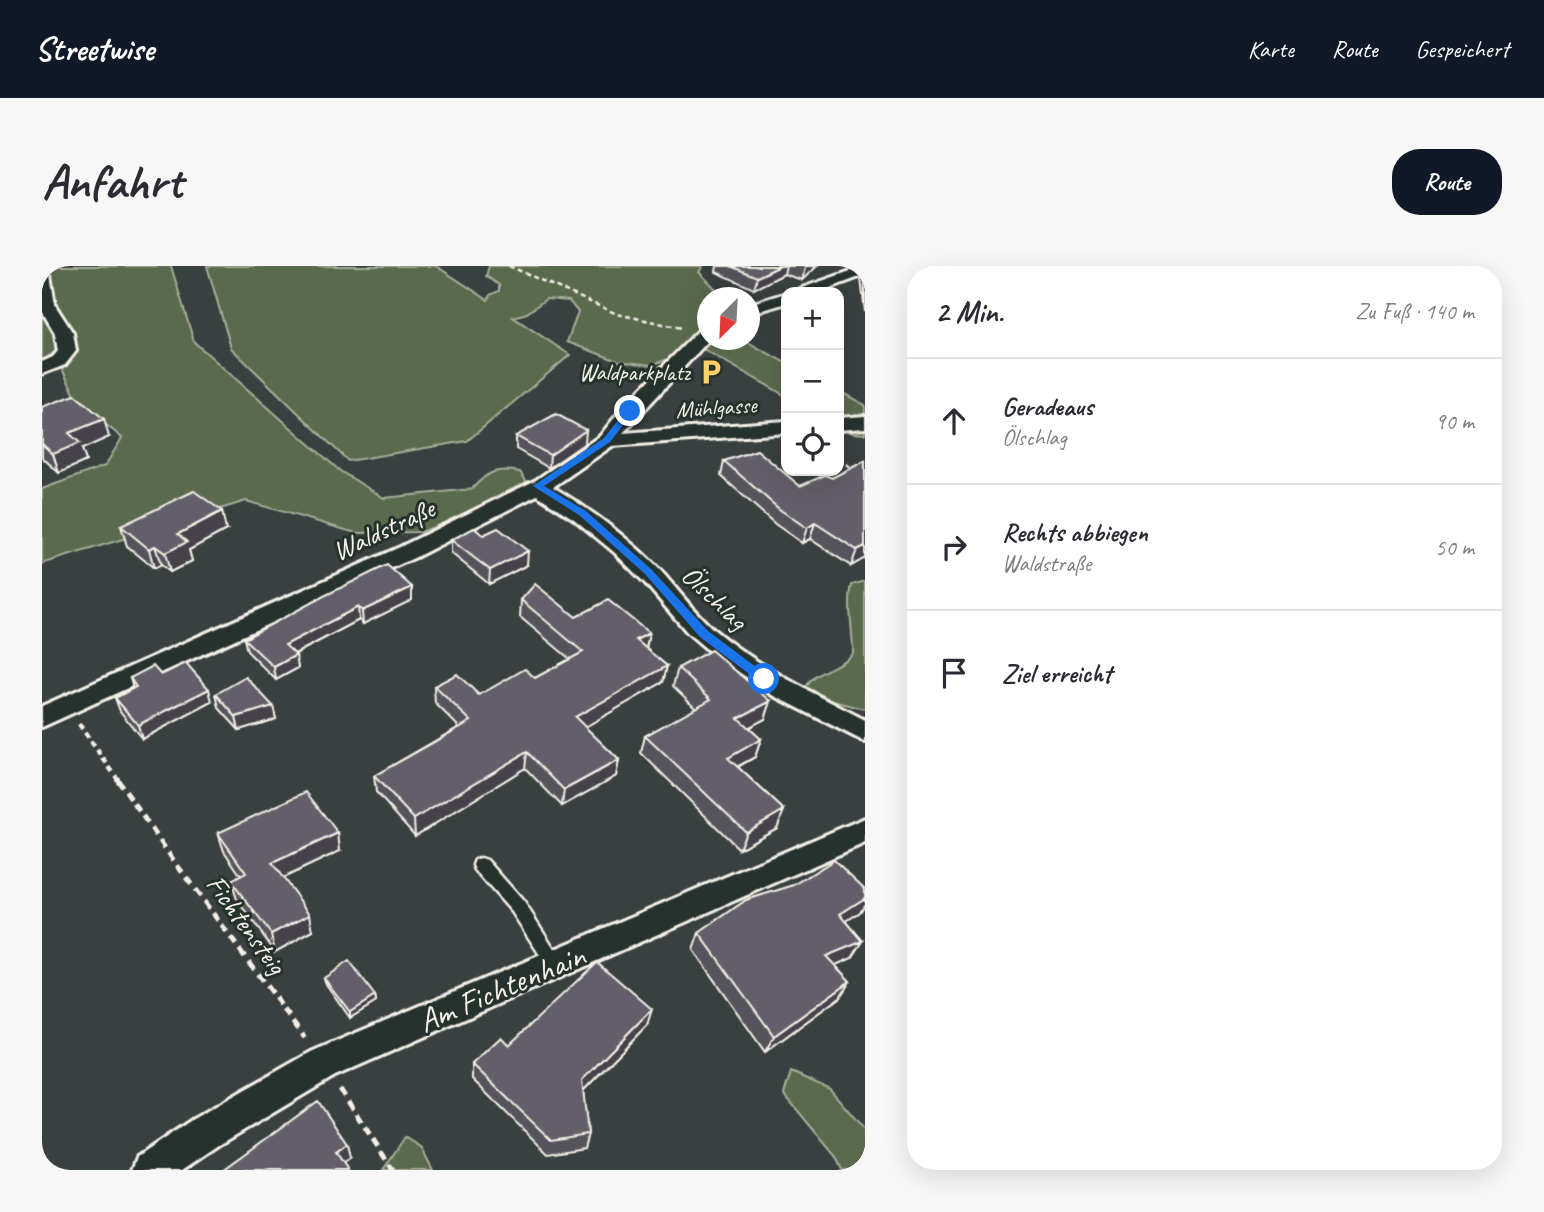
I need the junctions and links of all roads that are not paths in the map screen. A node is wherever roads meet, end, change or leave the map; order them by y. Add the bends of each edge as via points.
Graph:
1 (865, 270) edge
2 (42, 275) edge
3 (819, 287) edge
4 (781, 300) edge
5 (760, 306) edge
6 (697, 334) edge
7 (42, 369) edge
8 (865, 422) edge
9 (844, 424) edge
10 (781, 427) edge
11 (607, 440) junction
12 (537, 486) junction
13 (42, 717) edge
14 (865, 732) edge
15 (865, 830) edge
16 (481, 864) dead end
17 (555, 964) junction
18 (150, 1170) edge

1 - 3 street
2 - 7 street via 47,304 64,332 67,351
4 - 5 street
6 - 11 street, Waldstraße
8 - 9 street
10 - 11 street, Mühlgasse
11 - 12 street, Waldstraße
12 - 13 street, Waldstraße via 408,552
12 - 14 street, Ölschlag via 583,513 614,540 704,634 764,679
15 - 17 street, Am Fichtenhain
16 - 17 lane
17 - 18 street, Am Fichtenhain via 323,1063

